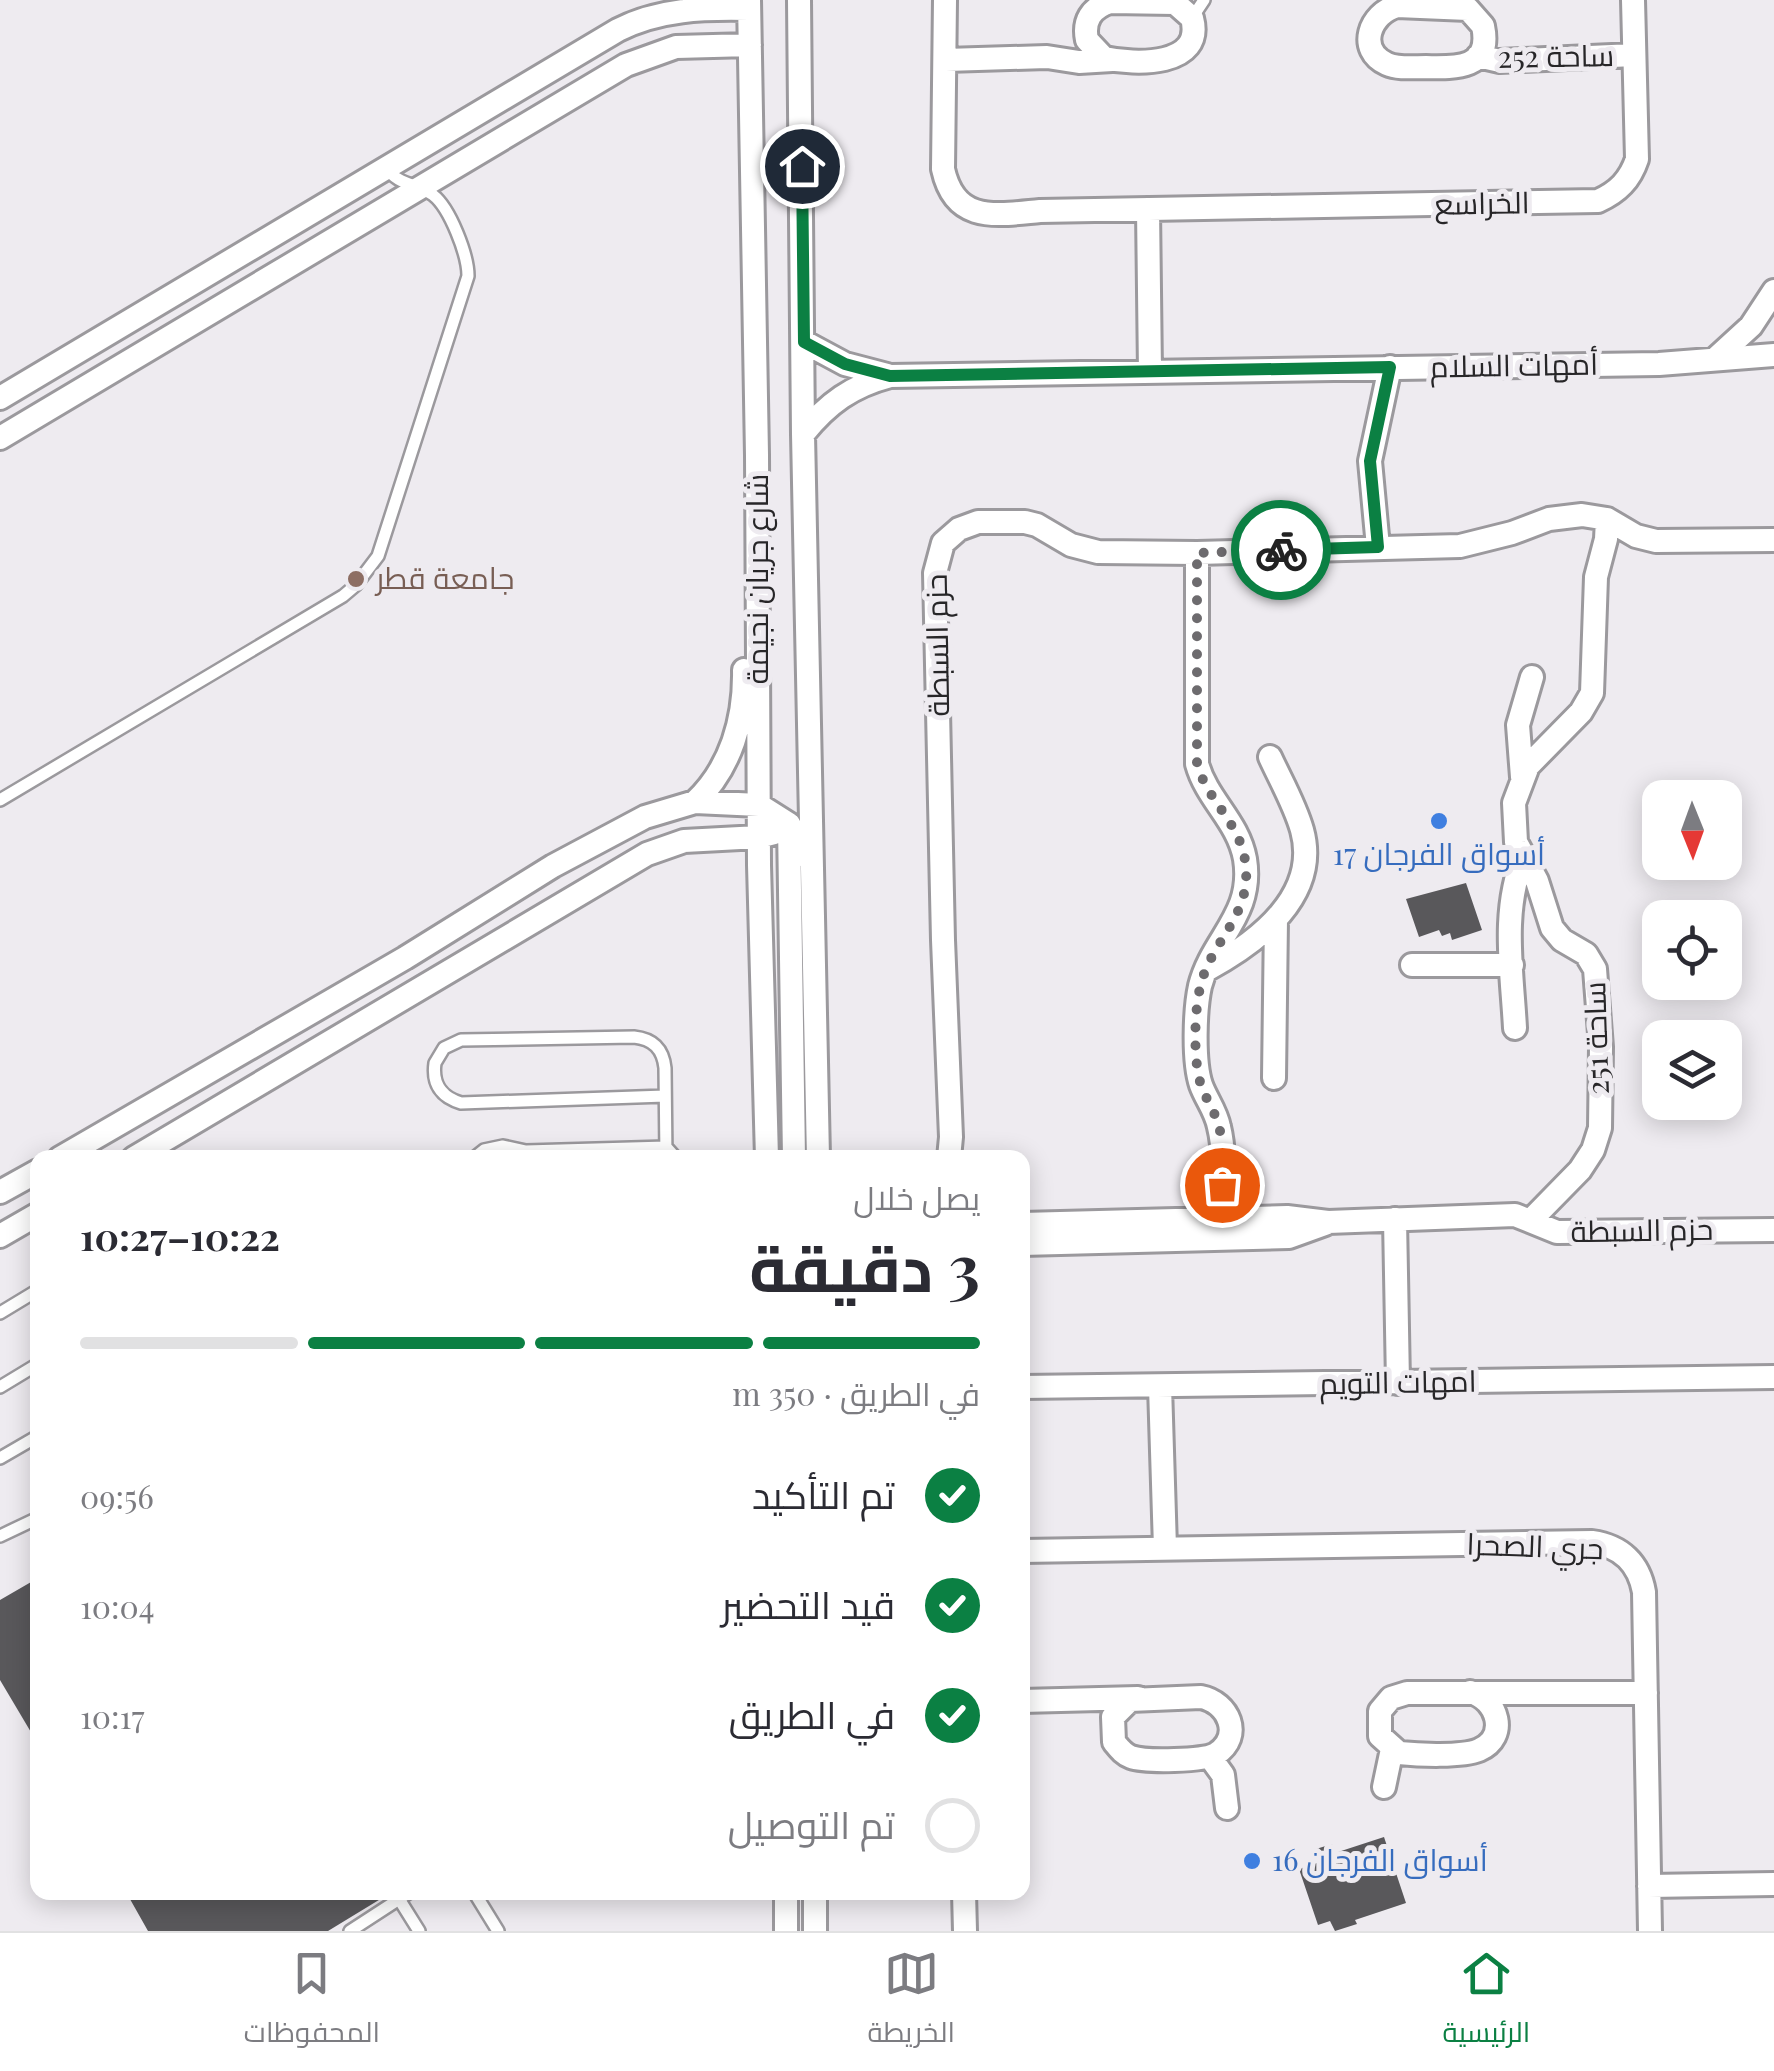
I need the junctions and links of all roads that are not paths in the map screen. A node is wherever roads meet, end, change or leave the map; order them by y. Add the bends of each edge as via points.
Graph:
1 (680, 0) edge
2 (800, 0) edge
3 (945, 0) edge
4 (1633, 0) edge
5 (749, 4) edge
6 (1198, 9) edge
7 (656, 16) junction
8 (1085, 32) junction
9 (750, 45) junction
10 (1478, 56) junction
11 (1634, 56) junction
12 (1047, 58) junction
13 (946, 60) junction
14 (1112, 60) junction
15 (386, 167) junction
16 (420, 188) junction
17 (1148, 209) junction
18 (1774, 291) edge
19 (120, 326) junction
20 (804, 342) junction
21 (137, 355) junction
22 (1774, 355) edge
23 (1716, 358) junction
24 (1658, 364) junction
25 (1390, 367) junction
26 (1774, 370) edge
27 (1150, 372) junction
28 (890, 376) junction
29 (0, 398) edge
30 (804, 434) junction
31 (0, 438) edge
32 (1606, 519) junction
33 (1774, 540) edge
34 (1378, 547) junction
35 (1197, 553) junction
36 (758, 556) junction
37 (1532, 676) dead end
38 (1270, 758) dead end
39 (1522, 778) junction
40 (811, 790) junction
41 (0, 800) edge
42 (695, 802) junction
43 (760, 804) junction
44 (789, 824) junction
45 (759, 838) junction
46 (1524, 856) junction
47 (813, 865) junction
48 (1276, 919) junction
49 (405, 958) junction
50 (1412, 964) dead end
51 (1512, 965) junction
52 (1205, 970) junction
53 (422, 988) junction
54 (1515, 1028) dead end
55 (1274, 1078) dead end
56 (665, 1096) junction
57 (74, 1150) edge
58 (148, 1150) edge
59 (484, 1150) edge
60 (511, 1150) edge
61 (666, 1150) edge
62 (766, 1150) edge
63 (794, 1150) edge
64 (818, 1150) edge
65 (951, 1150) edge
66 (30, 1175) edge
67 (0, 1192) edge
68 (1222, 1218) junction
69 (30, 1219) edge
70 (1396, 1219) junction
71 (1530, 1220) junction
72 (1328, 1222) junction
73 (1030, 1225) edge
74 (1181, 1230) junction
75 (1774, 1230) edge
76 (1103, 1232) junction
77 (0, 1236) edge
78 (1030, 1243) edge
79 (30, 1295) edge
80 (0, 1313) edge
81 (30, 1369) edge
82 (1774, 1377) edge
83 (1398, 1383) junction
84 (0, 1386) edge
85 (1160, 1386) junction
86 (1030, 1388) edge
87 (30, 1441) edge
88 (0, 1458) edge
89 (30, 1522) edge
90 (0, 1536) edge
91 (1165, 1548) junction
92 (1030, 1551) edge
93 (1470, 1692) junction
94 (1646, 1693) junction
95 (1534, 1694) junction
96 (1138, 1698) junction
97 (1070, 1700) junction
98 (1030, 1701) edge
99 (1497, 1723) junction
100 (1111, 1734) junction
101 (1392, 1749) junction
102 (1210, 1757) junction
103 (1384, 1787) dead end
104 (1228, 1808) dead end
105 (1774, 1884) edge
106 (1649, 1886) junction
107 (398, 1900) edge
108 (406, 1900) edge
109 (479, 1900) edge
110 (786, 1900) edge
111 (815, 1900) edge
112 (964, 1900) edge
113 (350, 1931) edge
114 (420, 1931) edge
115 (498, 1931) edge
116 (786, 1931) edge
117 (815, 1931) edge
118 (964, 1931) edge
119 (1650, 1931) edge

1 - 7 street
2 - 20 street, شارع جريان نجيمة
3 - 13 street, الخراسع
4 - 11 street, الخراسع
5 - 7 street
5 - 9 street, شارع جريان نجيمة
6 - 8 street via 1110,2 1090,16
6 - 14 street via 1192,41 1177,56
7 - 15 street via 608,36
8 - 12 street
8 - 14 street via 1090,48
9 - 16 street via 692,45 646,56
9 - 36 street, شارع جريان نجيمة
10 - 10 street, ساحة 252 via 1484,26 1460,7 1397,6 1380,13 1370,28 1370,46 1388,65 1458,68
10 - 11 street, ساحة 252
11 - 17 street, الخراسع via 1637,159 1619,189 1598,201
12 - 13 street
12 - 14 street
13 - 17 street, الخراسع via 943,169 959,202 994,216
15 - 16 lane via 397,180
15 - 19 street
16 - 21 street
16 - 41 lane via 440,202 466,253 468,276 385,540 368,571 342,596
17 - 27 street
18 - 23 street via 1752,326
19 - 21 street
19 - 29 street
20 - 28 street, أمهات السلام via 845,364
20 - 30 street, شارع جريان نجيمة
21 - 31 street
22 - 23 street, أمهات السلام
23 - 24 street, أمهات السلام
24 - 25 street, أمهات السلام
24 - 26 street, أمهات السلام
25 - 27 street, أمهات السلام
25 - 34 street via 1370,461
27 - 28 street, أمهات السلام
28 - 30 street, أمهات السلام via 840,396
30 - 40 street, شارع جريان نجيمة
32 - 33 street, حزم السبطة via 1656,541
32 - 34 street, حزم السبطة via 1548,518 1460,546
32 - 39 street via 1596,577 1592,693
34 - 35 street, حزم السبطة
35 - 52 street via 1197,764 1245,860 1238,916
35 - 65 street, حزم السبطة via 1083,550 1037,525 1012,521 968,525 938,552
36 - 42 street via 743,588 741,715 719,773
36 - 43 street, شارع جريان نجيمة
37 - 39 street via 1518,724
38 - 48 street via 1304,844 1298,889
39 - 46 street via 1513,816
40 - 44 street
40 - 47 street, شارع جريان نجيمة
42 - 43 street
42 - 49 street via 627,825
43 - 44 street
43 - 45 street, شارع جريان نجيمة
44 - 45 street
44 - 47 street
44 - 63 street
45 - 53 street via 703,838 647,854
45 - 62 street, شارع جريان نجيمة
46 - 51 street via 1510,900
46 - 71 street, ساحة 251 via 1552,928 1595,969 1602,1046 1600,1128 1593,1150
47 - 64 street, شارع جريان نجيمة
48 - 52 street
48 - 55 street
49 - 53 street
49 - 57 street
50 - 51 street
51 - 54 street
52 - 68 street via 1197,1004 1198,1068 1220,1128
53 - 58 street
56 - 56 lane via 661,1052 642,1038 460,1040 435,1063 439,1089 462,1103
56 - 61 lane
59 - 60 lane
66 - 67 street
68 - 72 street, حزم السبطة
68 - 74 street, حزم السبطة
69 - 77 street
70 - 71 street, حزم السبطة via 1515,1214
70 - 72 street, حزم السبطة
70 - 83 street
71 - 75 street, حزم السبطة via 1558,1232
72 - 74 street, حزم السبطة via 1289,1237
73 - 76 street, حزم السبطة
74 - 76 street, حزم السبطة
76 - 78 street, حزم السبطة
79 - 80 lane
81 - 84 lane
82 - 83 street, امهات التويم
83 - 85 street, امهات التويم
85 - 86 street, امهات التويم
85 - 91 street
87 - 88 lane
89 - 90 lane
91 - 92 street, جري الصحرا
91 - 94 street, جري الصحرا via 1603,1544 1624,1553 1642,1581
93 - 95 street
93 - 99 street via 1486,1699
93 - 101 street via 1391,1698 1378,1720 1380,1736
94 - 95 street
94 - 106 street, جري الصحرا
95 - 99 street
96 - 97 street
96 - 100 street via 1117,1710
96 - 102 street via 1218,1703 1230,1718 1229,1737
97 - 98 street
97 - 100 street
99 - 101 street via 1491,1740 1476,1752
100 - 102 street via 1133,1758
101 - 103 street
102 - 104 street via 1223,1775
105 - 106 street
106 - 119 street, جري الصحرا
107 - 113 lane
108 - 114 lane
109 - 115 lane
110 - 116 street
111 - 117 street
112 - 118 street

